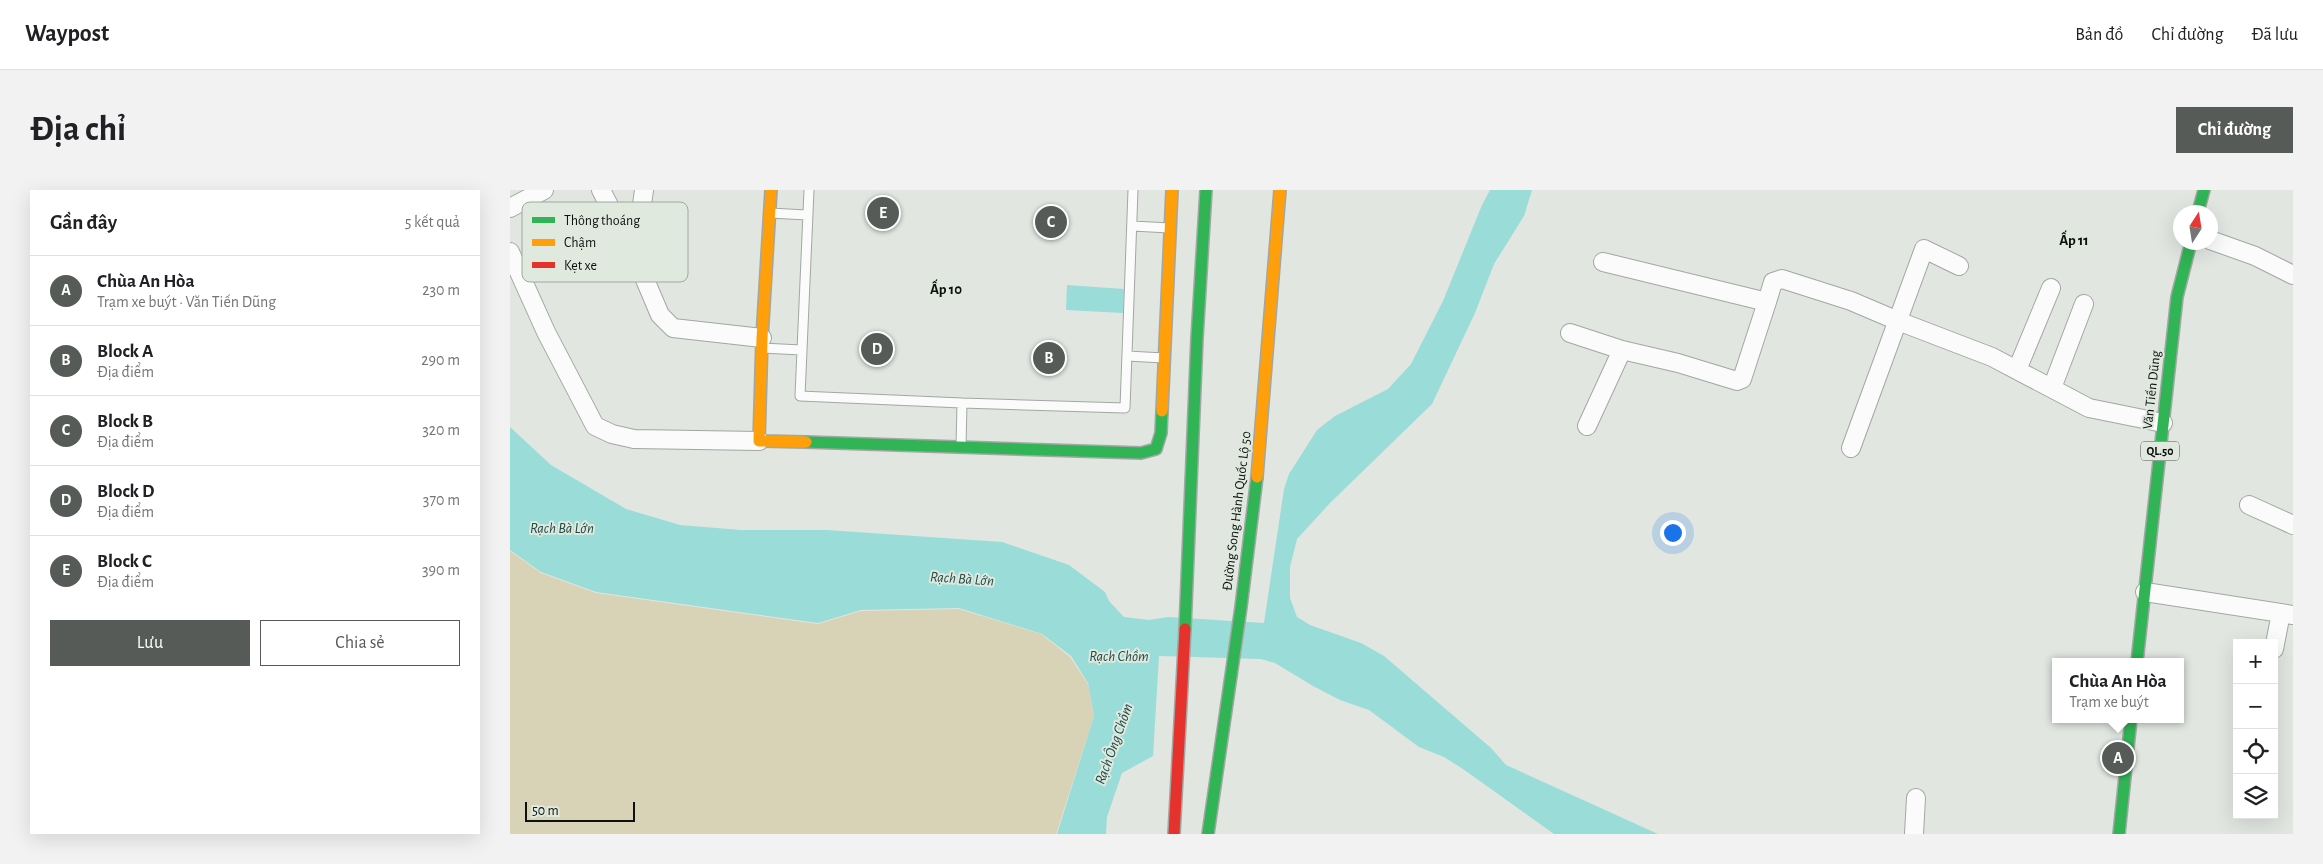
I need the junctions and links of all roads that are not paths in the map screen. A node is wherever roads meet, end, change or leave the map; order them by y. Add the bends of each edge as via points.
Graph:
1 (544, 190) edge
2 (601, 190) edge
3 (771, 190) edge
4 (809, 190) edge
5 (1133, 190) edge
6 (1172, 190) edge
7 (1206, 190) edge
8 (1280, 190) edge
9 (2204, 190) edge
10 (607, 202) edge
11 (2200, 205) edge
12 (510, 208) edge
13 (770, 213) junction
14 (807, 215) junction
15 (1132, 226) junction
16 (1171, 228) junction
17 (2218, 243) edge
18 (2189, 250) edge
19 (510, 252) edge
20 (1603, 262) dead end
21 (1959, 266) dead end
22 (2293, 276) edge
23 (522, 279) edge
24 (524, 282) edge
25 (646, 282) edge
26 (2051, 288) dead end
27 (1767, 302) junction
28 (2084, 304) dead end
29 (1898, 321) junction
30 (1570, 333) dead end
31 (762, 343) junction
32 (801, 350) junction
33 (1622, 350) junction
34 (1127, 356) junction
35 (1164, 358) junction
36 (2017, 370) junction
37 (2052, 388) junction
38 (962, 403) junction
39 (2163, 423) junction
40 (1587, 426) dead end
41 (759, 441) junction
42 (961, 448) junction
43 (1851, 448) dead end
44 (2249, 505) dead end
45 (2293, 526) edge
46 (2145, 592) junction
47 (2289, 611) edge
48 (2278, 639) edge
49 (2137, 658) edge
50 (2131, 723) edge
51 (1916, 798) dead end
52 (1174, 834) edge
53 (1208, 834) edge
54 (1914, 834) edge
55 (2119, 834) edge

1 - 12 street
2 - 10 street
3 - 13 main road
4 - 14 lane
5 - 15 lane
6 - 16 main road
7 - 52 main road
8 - 53 main road, Đường Song Hành Quốc Lộ 50 via 1266,388 1241,606
9 - 11 main road
13 - 14 lane
13 - 31 main road
14 - 32 lane
15 - 16 lane
15 - 34 lane
16 - 35 main road
17 - 22 street via 2255,256
18 - 39 main road, Văn Tiến Dũng / QL.50 via 2177,297
19 - 23 street
20 - 27 street
21 - 29 street via 1924,249
24 - 41 street via 595,426 634,439
25 - 31 street via 660,315 673,328
26 - 36 street
27 - 29 street via 1773,282 1782,279 1851,301
27 - 33 street via 1742,379 1737,381
28 - 37 street
29 - 36 street via 1992,357
29 - 43 street
30 - 33 street
31 - 32 lane
31 - 41 main road
32 - 38 lane via 800,396
33 - 40 street
34 - 35 lane
34 - 38 lane via 1125,408
35 - 42 main road via 1161,433 1156,450 1141,453
36 - 37 street
37 - 39 street via 2089,408
38 - 42 lane
39 - 46 main road, Văn Tiến Dũng / QL.50
41 - 42 main road
44 - 45 street
46 - 47 street
46 - 49 main road, Văn Tiến Dũng / QL.50
47 - 48 street
50 - 55 main road
51 - 54 street

